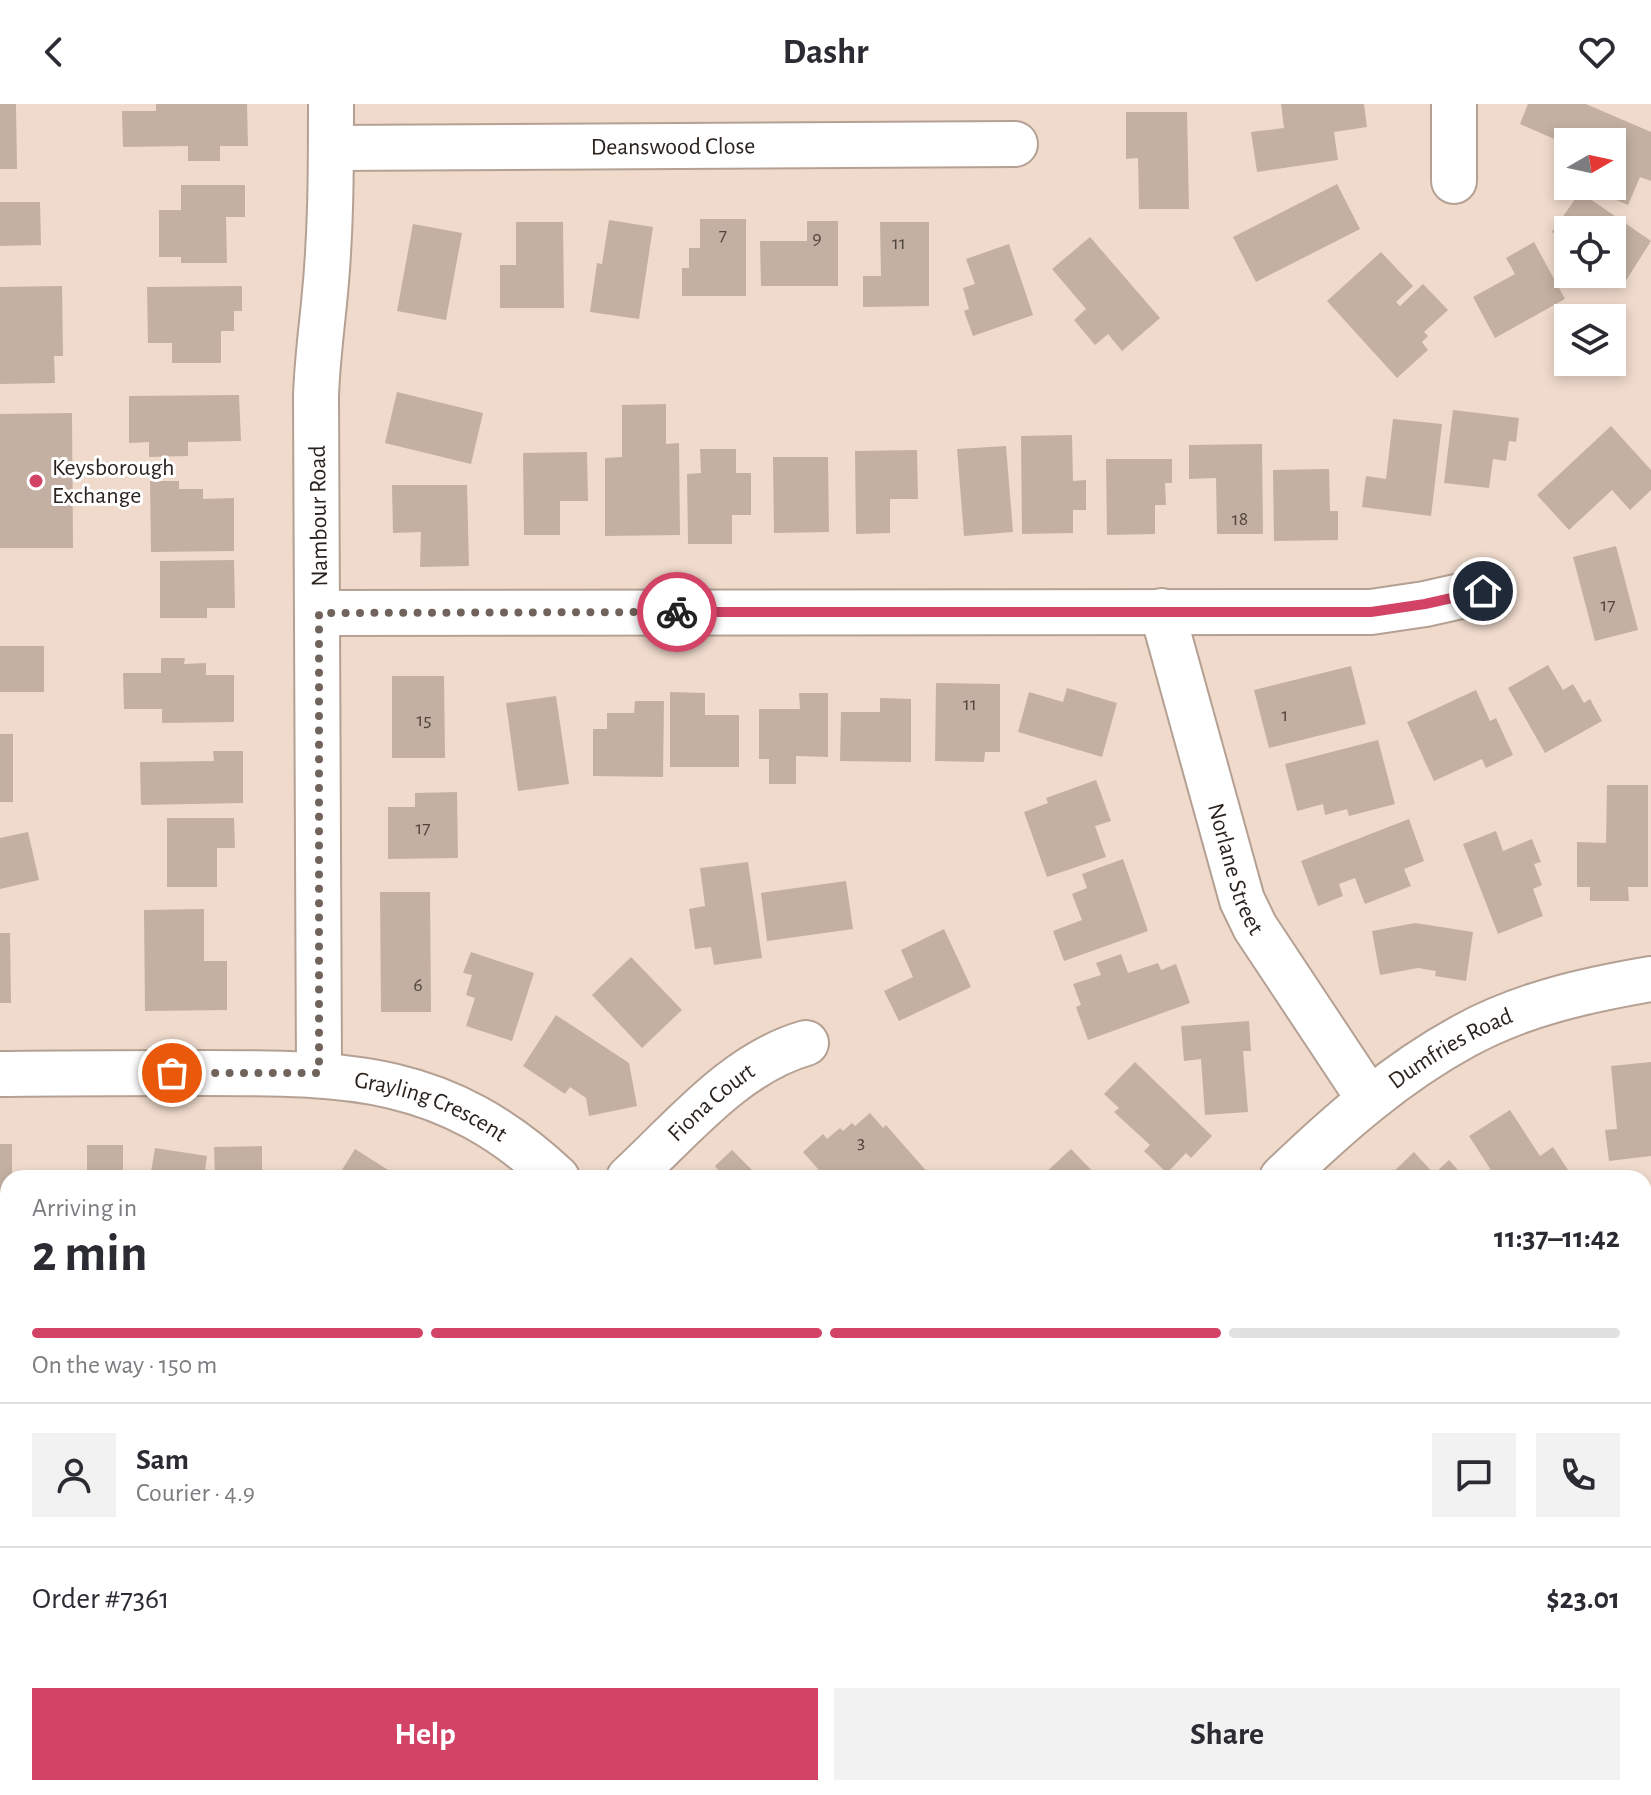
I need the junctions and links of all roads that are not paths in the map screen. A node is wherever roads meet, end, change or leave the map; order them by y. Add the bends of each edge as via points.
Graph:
1 (331, 104) edge
2 (1454, 104) edge
3 (1015, 144) dead end
4 (331, 148) junction
5 (1454, 181) dead end
6 (1483, 591) dead end
7 (1162, 611) junction
8 (319, 613) junction
9 (1651, 979) edge
10 (806, 1043) dead end
11 (319, 1073) junction
12 (0, 1074) edge
13 (1369, 1099) junction
14 (547, 1170) edge
15 (638, 1170) edge
16 (1291, 1170) edge

1 - 4 street, Nambour Road
2 - 5 street
3 - 4 street, Deanswood Close
4 - 8 street, Nambour Road via 317,353
6 - 7 street via 1371,612
7 - 8 street
7 - 13 street, Norlane Street via 1242,900
8 - 11 street, Nambour Road
9 - 13 street, Dumfries Road via 1556,999 1508,1016 1423,1060
10 - 15 street, Fiona Court via 762,1060 733,1081
11 - 12 street, Grayling Crescent
11 - 14 street, Grayling Crescent via 417,1091 463,1110
13 - 16 street, Dumfries Road

